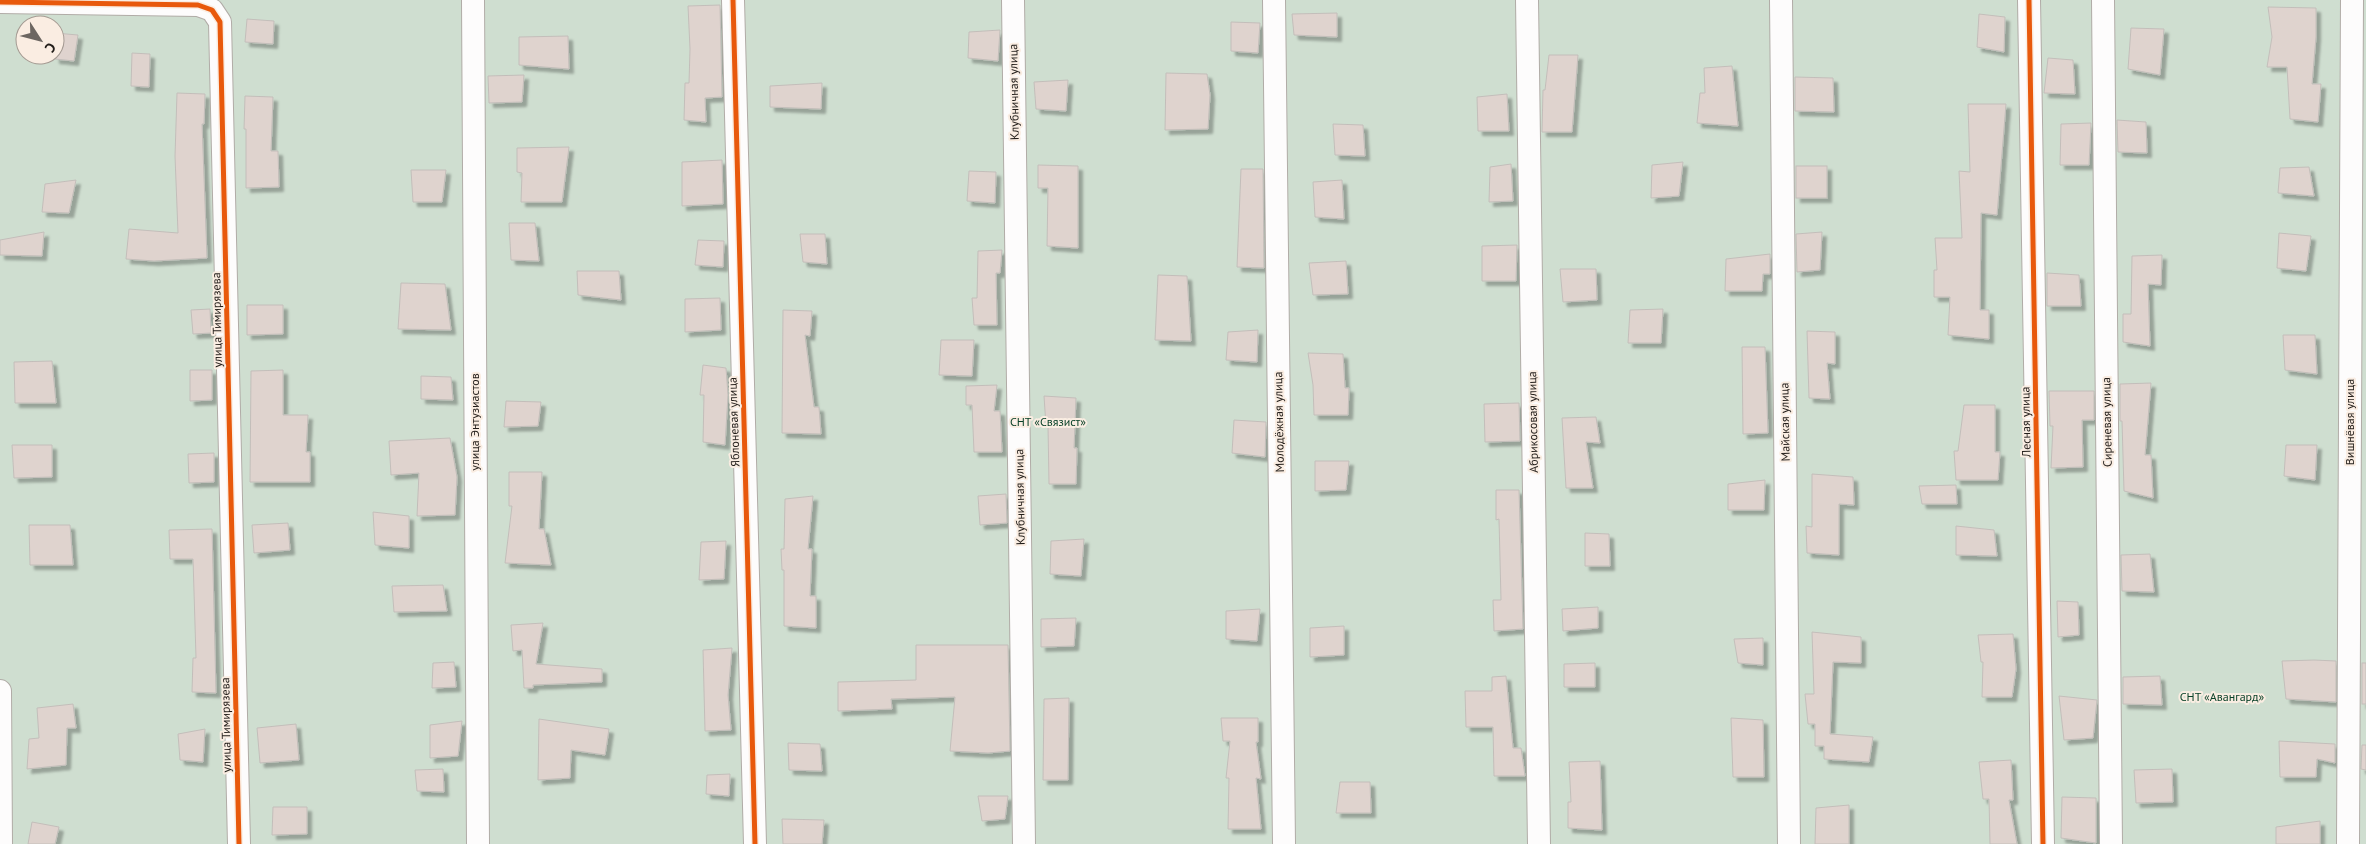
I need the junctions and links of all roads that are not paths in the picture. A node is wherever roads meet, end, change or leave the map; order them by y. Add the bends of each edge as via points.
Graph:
1 (473, 0) edge
2 (733, 0) edge
3 (1013, 0) edge
4 (1274, 0) edge
5 (1527, 0) edge
6 (1781, 0) edge
7 (2029, 0) edge
8 (2103, 0) edge
9 (2352, 0) edge
10 (0, 2) edge
11 (0, 691) edge
12 (2, 844) edge
13 (239, 844) edge
14 (478, 844) edge
15 (755, 844) edge
16 (1024, 844) edge
17 (1284, 844) edge
18 (1539, 844) edge
19 (1789, 844) edge
20 (2043, 844) edge
21 (2111, 844) edge
22 (2348, 844) edge

1 - 14 street, улица Энтузиастов
2 - 15 street, Яблоневая улица
3 - 16 street, Клубничная улица
4 - 17 street, Молодёжная улица
5 - 18 street, Абрикосовая улица
6 - 19 street, Майская улица
7 - 20 street, Лесная улица
8 - 21 street, Сиреневая улица
9 - 22 street, Вишнёвая улица
10 - 13 street, улица Тимирязева via 198,5 212,10 220,22
11 - 12 street

